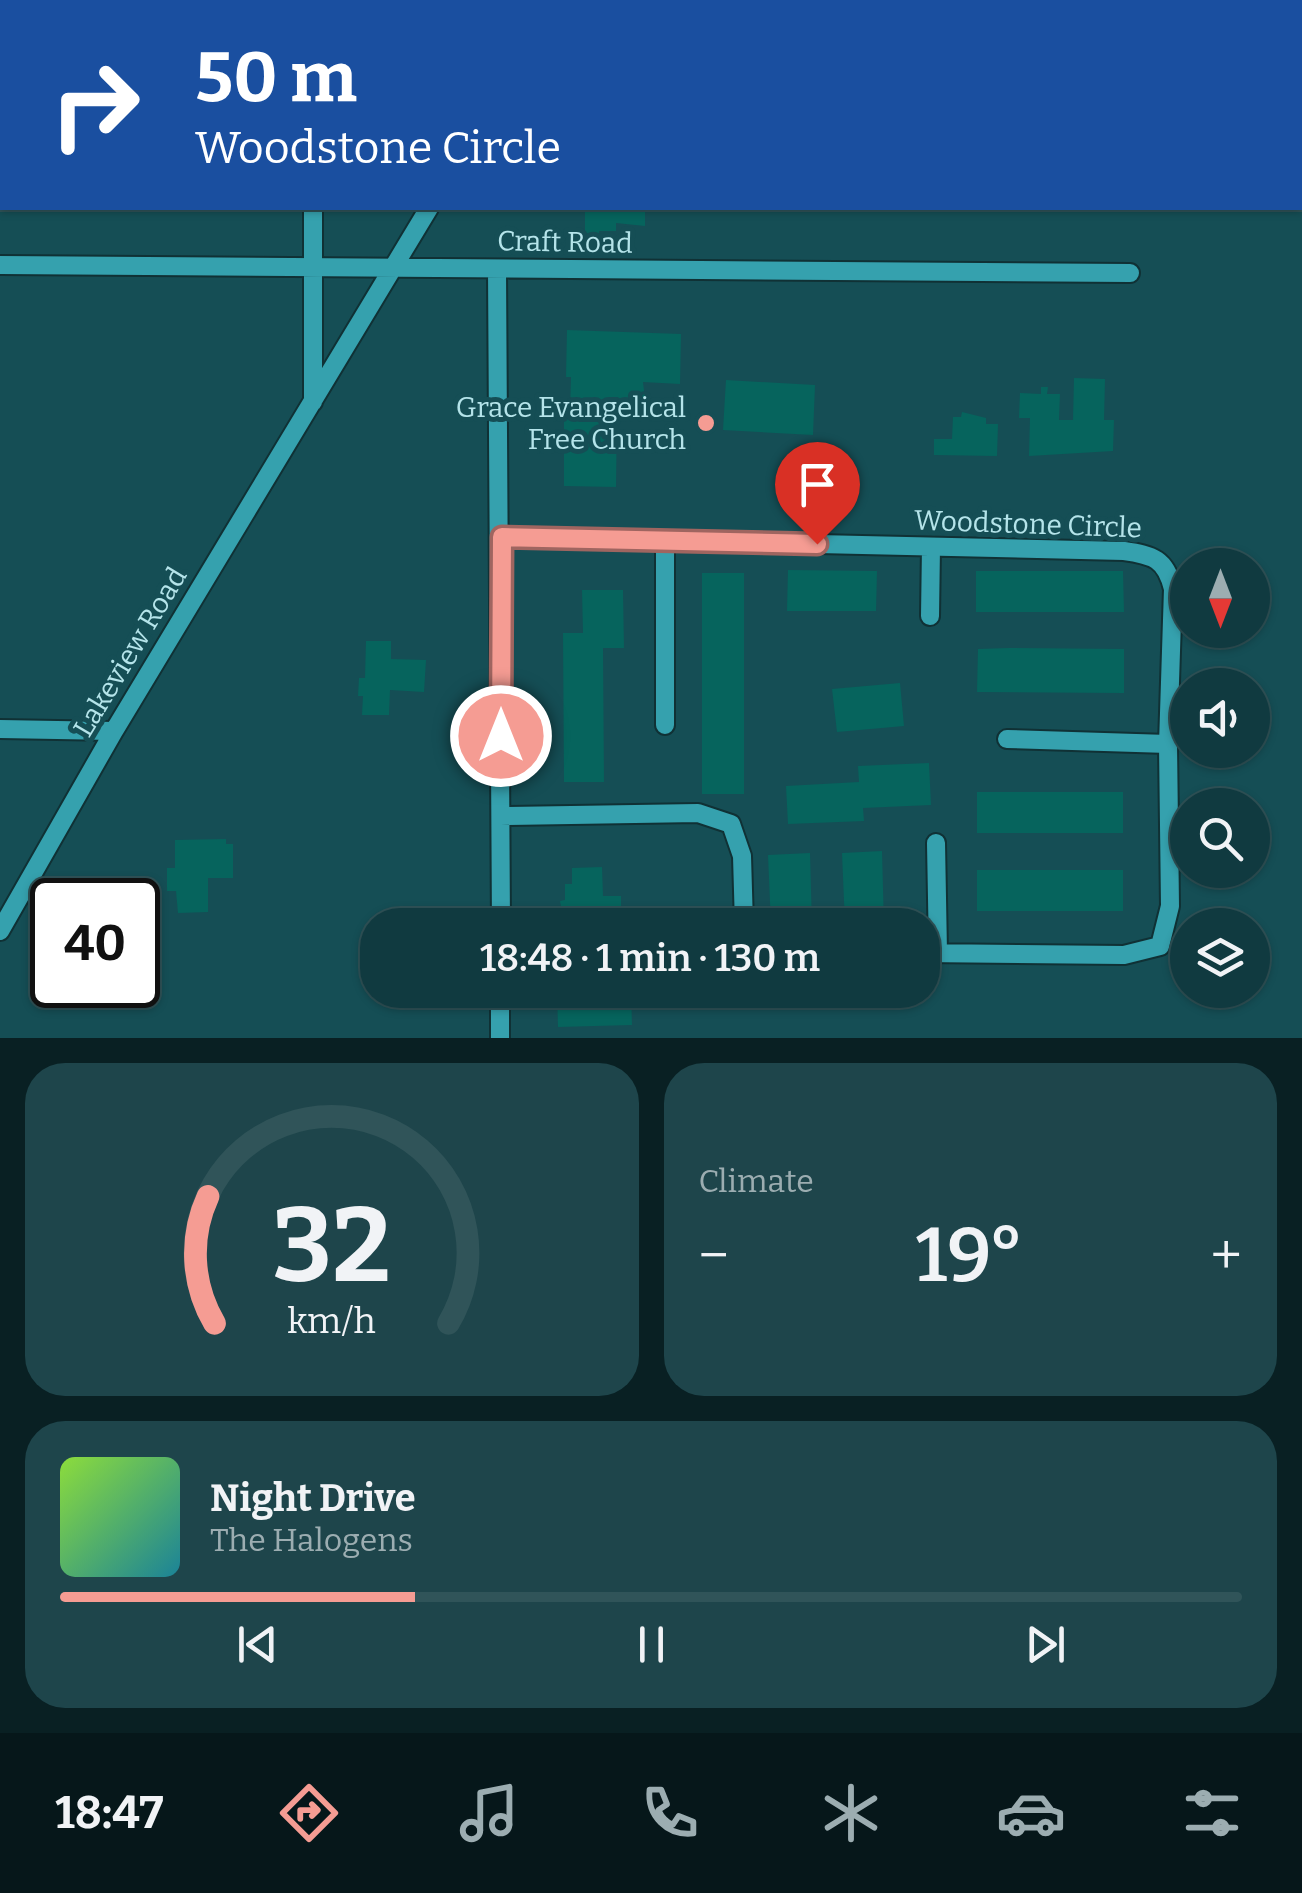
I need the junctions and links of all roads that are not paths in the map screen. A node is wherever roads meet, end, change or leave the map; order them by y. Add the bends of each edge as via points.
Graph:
1 (313, 210) edge
2 (428, 210) edge
3 (0, 265) edge
4 (312, 265) junction
5 (398, 266) junction
6 (497, 269) junction
7 (1130, 274) dead end
8 (312, 405) junction
9 (502, 537) junction
10 (664, 542) junction
11 (931, 547) junction
12 (930, 616) dead end
13 (665, 725) dead end
14 (0, 729) edge
15 (114, 730) junction
16 (1008, 739) dead end
17 (1168, 744) junction
18 (501, 816) junction
19 (936, 842) dead end
20 (501, 908) edge
21 (744, 908) edge
22 (932, 908) edge
23 (0, 931) edge
24 (940, 953) edge
25 (500, 1008) edge
26 (500, 1038) edge

1 - 4 street, Lakeview Road
2 - 5 street, Lakeview Road
3 - 4 street, Craft Road
4 - 5 street, Craft Road
4 - 8 street, Lakeview Road
5 - 6 street, Craft Road
5 - 8 street, Lakeview Road
6 - 7 street, Craft Road
6 - 9 street
8 - 15 street, Lakeview Road
9 - 10 street, Woodstone Circle
9 - 18 street
10 - 11 street, Woodstone Circle
10 - 13 street
11 - 12 street
11 - 17 street, Woodstone Circle via 1154,556 1168,568 1173,589
14 - 15 street
15 - 23 street, Lakeview Road
16 - 17 street
17 - 24 street, Woodstone Circle via 1170,906 1160,946 1124,955
18 - 20 street
18 - 21 street via 698,813 731,824 742,856
19 - 22 street
25 - 26 street

